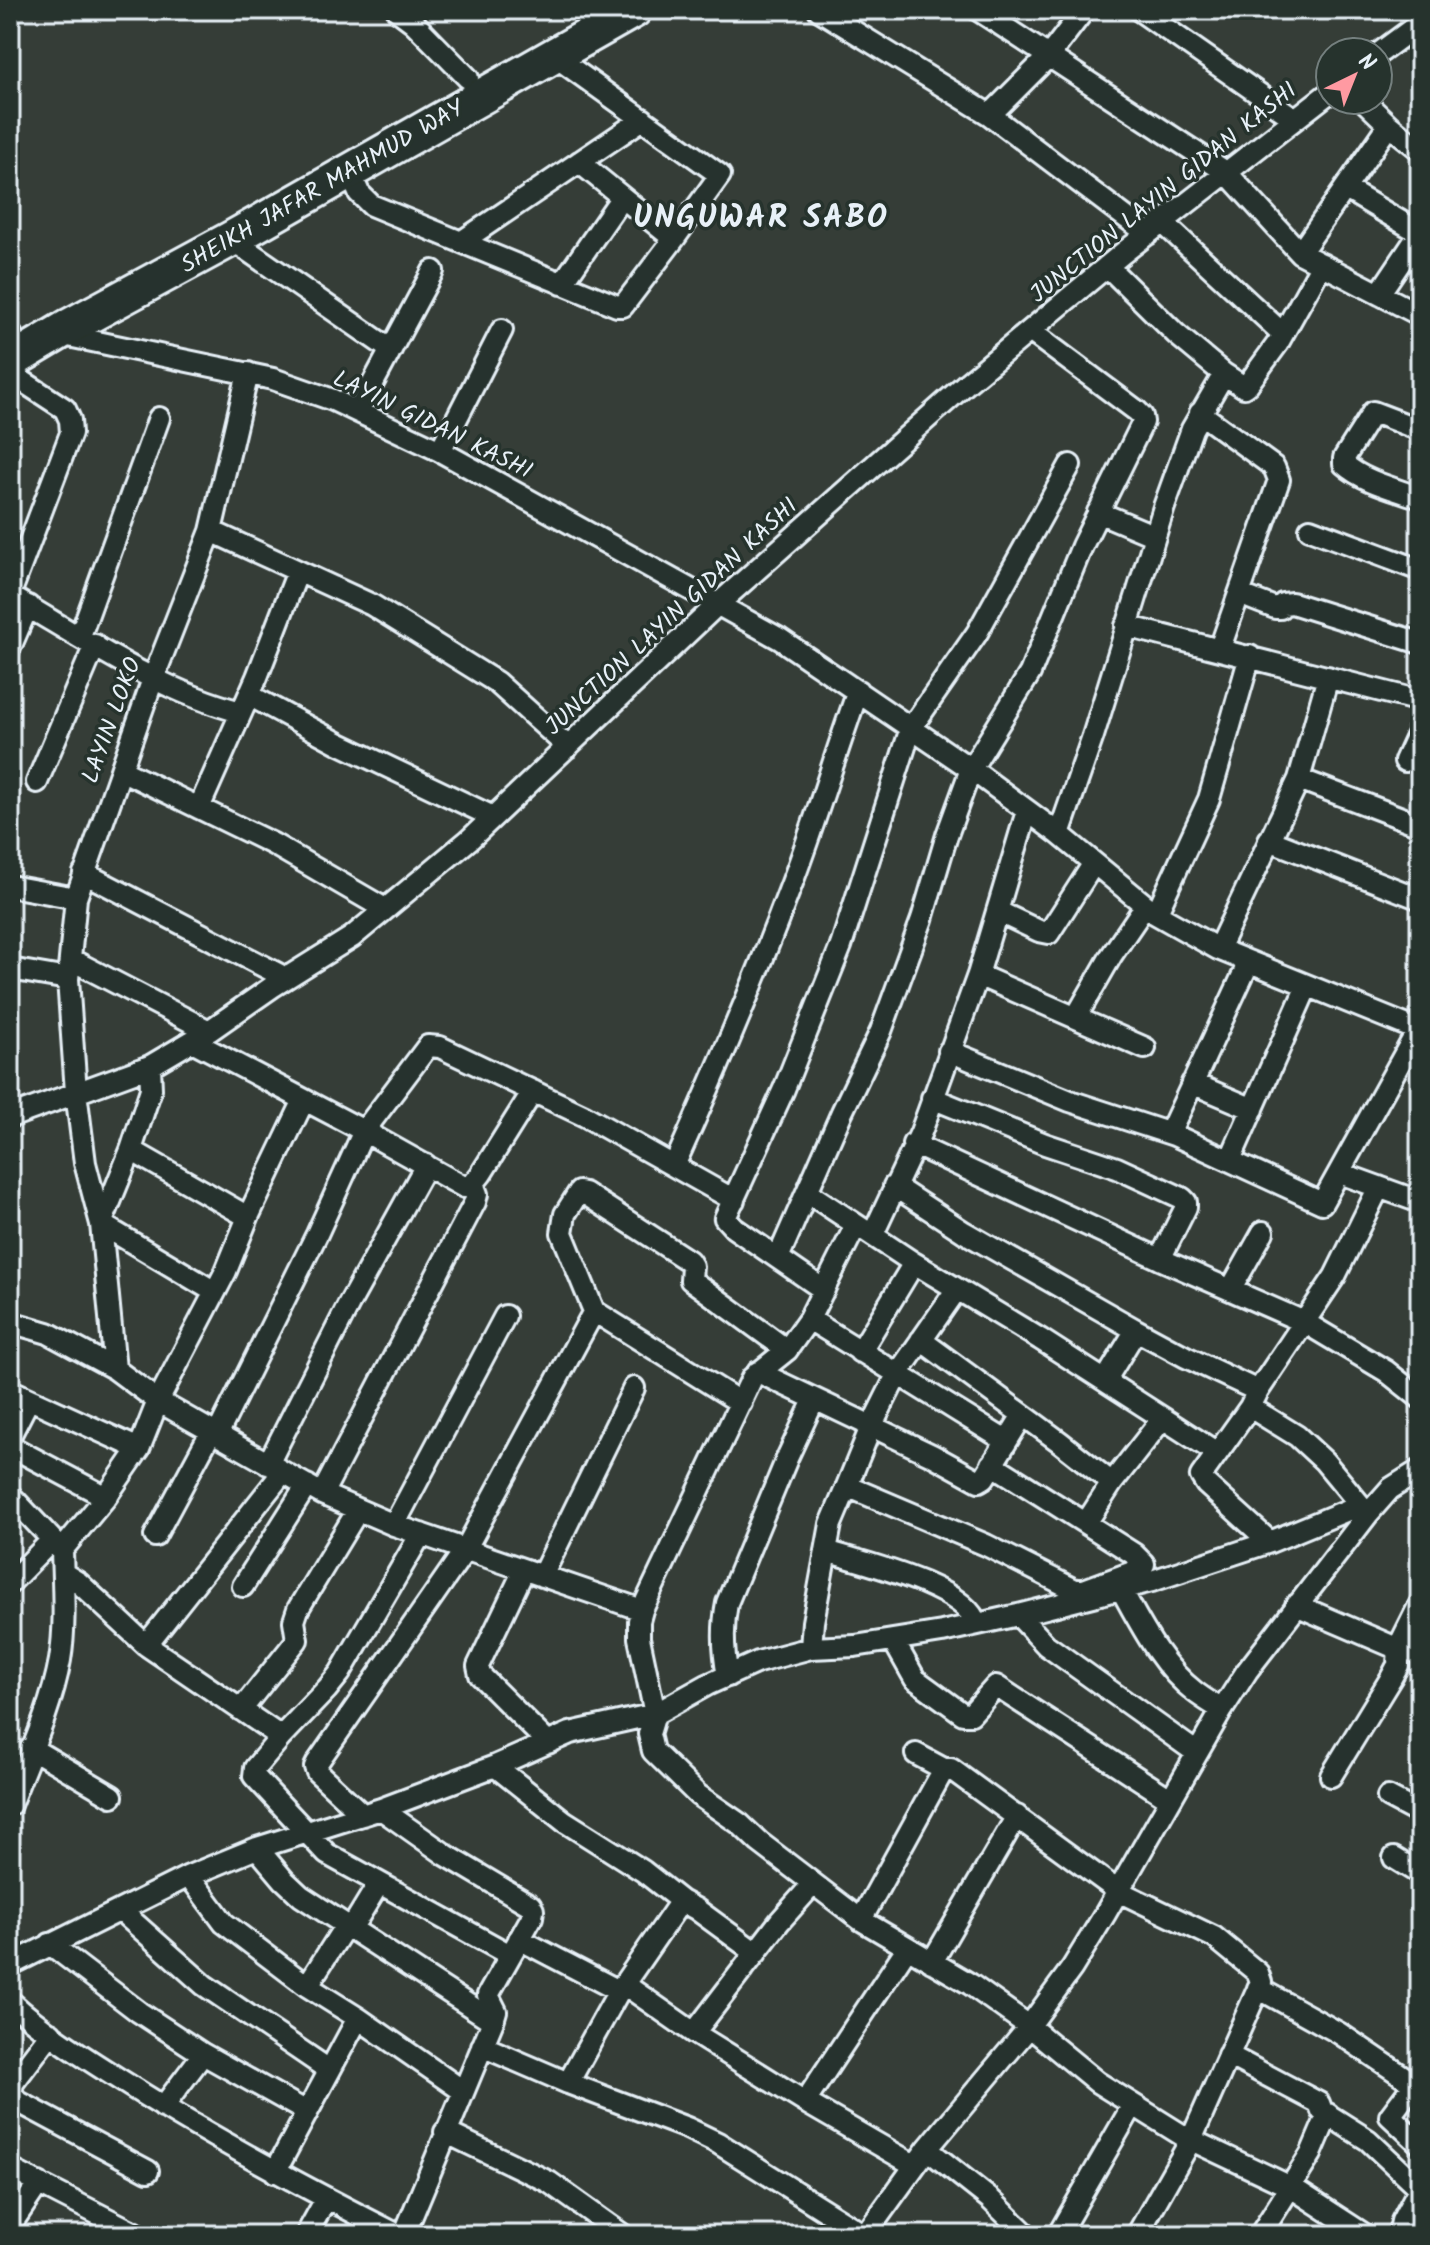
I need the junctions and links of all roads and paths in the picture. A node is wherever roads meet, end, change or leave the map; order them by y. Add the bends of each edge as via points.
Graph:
1 (397, 10) edge
2 (589, 10) edge
3 (634, 10) edge
4 (819, 10) edge
5 (978, 10) edge
6 (1084, 10) edge
7 (1139, 10) edge
8 (1415, 33) edge
9 (1394, 45) edge
10 (553, 55) junction
11 (1048, 57) junction
12 (468, 78) junction
13 (1314, 104) edge
14 (990, 115) junction
15 (1380, 116) edge
16 (643, 119) junction
17 (1295, 119) junction
18 (1389, 125) junction
19 (1420, 150) edge
20 (579, 162) junction
21 (349, 170) junction
22 (1226, 172) junction
23 (1346, 189) junction
24 (622, 197) junction
25 (1155, 228) junction
26 (1420, 233) edge
27 (231, 239) junction
28 (674, 239) junction
29 (461, 242) junction
30 (1300, 253) junction
31 (1322, 264) junction
32 (1107, 266) junction
33 (433, 271) dead end
34 (562, 284) junction
35 (1379, 294) junction
36 (1420, 315) edge
37 (502, 330) dead end
38 (1030, 331) junction
39 (59, 334) junction
40 (1283, 334) junction
41 (11, 342) edge
42 (391, 350) junction
43 (10, 373) edge
44 (248, 373) junction
45 (1224, 374) junction
46 (358, 411) junction
47 (1200, 413) junction
48 (159, 418) dead end
49 (1420, 430) edge
50 (440, 451) junction
51 (1070, 465) dead end
52 (1420, 498) edge
53 (1098, 512) junction
54 (1310, 529) dead end
55 (211, 531) junction
56 (1155, 536) junction
57 (1420, 570) edge
58 (298, 571) junction
59 (1239, 594) junction
60 (16, 599) edge
61 (717, 605) junction
62 (1126, 626) junction
63 (87, 640) junction
64 (1420, 643) edge
65 (10, 648) edge
66 (1220, 648) junction
67 (1250, 656) junction
68 (1328, 677) junction
69 (153, 679) junction
70 (858, 691) junction
71 (1420, 701) edge
72 (245, 703) junction
73 (911, 728) junction
74 (1420, 728) edge
75 (568, 747) junction
76 (1405, 761) dead end
77 (971, 769) junction
78 (121, 770) junction
79 (1299, 779) junction
80 (37, 782) dead end
81 (199, 808) junction
82 (1027, 811) junction
83 (493, 817) junction
84 (1420, 825) edge
85 (1059, 834) junction
86 (1269, 840) junction
87 (1094, 863) junction
88 (84, 873) junction
89 (10, 886) edge
90 (76, 898) junction
91 (1420, 899) edge
92 (385, 909) junction
93 (1150, 910) junction
94 (997, 911) junction
95 (1218, 949) junction
96 (1249, 962) junction
97 (10, 969) edge
98 (69, 969) junction
99 (978, 975) junction
100 (286, 978) junction
101 (1307, 986) junction
102 (1076, 1017) junction
103 (1419, 1030) edge
104 (200, 1036) junction
105 (1145, 1048) dead end
106 (949, 1051) junction
107 (150, 1066) junction
108 (1192, 1083) junction
109 (533, 1091) junction
110 (76, 1092) junction
111 (932, 1098) junction
112 (304, 1100) junction
113 (1253, 1109) junction
114 (10, 1117) edge
115 (364, 1131) junction
116 (1174, 1135) junction
117 (913, 1144) junction
118 (131, 1150) junction
119 (1230, 1160) junction
120 (426, 1165) junction
121 (674, 1166) junction
122 (1340, 1173) junction
123 (473, 1184) junction
124 (894, 1186) junction
125 (1379, 1187) junction
126 (807, 1192) junction
127 (734, 1200) junction
128 (1420, 1202) edge
129 (248, 1217) junction
130 (101, 1224) junction
131 (865, 1230) junction
132 (1263, 1232) dead end
133 (778, 1258) junction
134 (1160, 1259) junction
135 (914, 1263) junction
136 (957, 1289) junction
137 (1231, 1289) junction
138 (824, 1290) junction
139 (215, 1292) junction
140 (594, 1311) junction
141 (505, 1316) dead end
142 (809, 1319) junction
143 (10, 1322) edge
144 (1304, 1322) junction
145 (1136, 1330) junction
146 (921, 1340) junction
147 (787, 1350) junction
148 (860, 1352) junction
149 (115, 1369) junction
150 (758, 1372) junction
151 (897, 1375) junction
152 (1105, 1381) junction
153 (634, 1388) dead end
154 (10, 1390) edge
155 (1420, 1398) edge
156 (29, 1399) junction
157 (1254, 1399) junction
158 (814, 1400) junction
159 (158, 1401) junction
160 (741, 1403) junction
161 (1023, 1415) junction
162 (1163, 1418) junction
163 (871, 1427) junction
164 (214, 1433) junction
165 (10, 1436) edge
166 (1006, 1441) junction
167 (10, 1446) edge
168 (139, 1449) junction
169 (1217, 1453) junction
170 (992, 1464) junction
171 (276, 1468) junction
172 (1420, 1470) edge
173 (1112, 1483) junction
174 (847, 1486) junction
175 (314, 1489) junction
176 (106, 1497) junction
177 (12, 1500) edge
178 (1364, 1509) junction
179 (358, 1510) junction
180 (1086, 1523) junction
181 (394, 1525) junction
182 (421, 1534) junction
183 (155, 1536) dead end
184 (1270, 1542) junction
185 (57, 1545) junction
186 (465, 1550) junction
187 (826, 1551) junction
188 (63, 1573) junction
189 (533, 1573) junction
190 (10, 1583) edge
191 (243, 1586) dead end
192 (1121, 1589) junction
193 (1420, 1604) edge
194 (1296, 1605) junction
195 (642, 1610) junction
196 (1018, 1615) junction
197 (976, 1624) junction
198 (893, 1640) junction
199 (146, 1645) junction
200 (1399, 1646) junction
201 (811, 1648) junction
202 (1420, 1654) edge
203 (728, 1676) junction
204 (241, 1710) junction
205 (1222, 1710) junction
206 (655, 1714) junction
207 (281, 1737) junction
208 (548, 1743) junction
209 (31, 1748) junction
210 (1197, 1753) junction
211 (916, 1754) dead end
212 (495, 1766) junction
213 (944, 1769) junction
214 (1331, 1776) dead end
215 (112, 1796) dead end
216 (1388, 1797) dead end
217 (1170, 1799) junction
218 (10, 1805) edge
219 (372, 1812) junction
220 (1420, 1814) edge
221 (1017, 1816) junction
222 (305, 1832) junction
223 (257, 1848) junction
224 (1394, 1858) dead end
225 (1420, 1874) edge
226 (189, 1876) junction
227 (379, 1883) junction
228 (813, 1884) junction
229 (1118, 1891) junction
230 (681, 1901) junction
231 (121, 1911) junction
232 (861, 1920) junction
233 (348, 1927) junction
234 (50, 1944) junction
235 (515, 1947) junction
236 (907, 1948) junction
237 (756, 1953) junction
238 (932, 1962) junction
239 (10, 1965) edge
240 (307, 1986) junction
241 (622, 1987) junction
242 (1258, 1988) junction
243 (10, 2001) edge
244 (358, 2018) junction
245 (493, 2021) junction
246 (1029, 2026) junction
247 (51, 2033) junction
248 (694, 2033) junction
249 (482, 2046) junction
250 (203, 2054) junction
251 (1228, 2055) junction
252 (329, 2070) junction
253 (1417, 2079) edge
254 (568, 2083) junction
255 (463, 2091) junction
256 (805, 2102) junction
257 (1133, 2105) junction
258 (163, 2107) junction
259 (307, 2112) junction
260 (1328, 2114) junction
261 (445, 2132) junction
262 (1191, 2140) junction
263 (1420, 2144) edge
264 (920, 2157) junction
265 (10, 2169) edge
266 (148, 2171) dead end
267 (275, 2172) junction
268 (39, 2183) junction
269 (1291, 2187) junction
270 (1419, 2188) edge
271 (326, 2199) junction
272 (11, 2224) edge
273 (1401, 2228) edge
274 (1420, 2233) edge
275 (139, 2235) edge
276 (306, 2235) edge
277 (401, 2235) edge
278 (623, 2235) edge
279 (864, 2235) edge
280 (1027, 2235) edge
281 (1058, 2235) edge
282 (1137, 2235) edge
283 (1260, 2235) edge
284 (1365, 2235) edge

1 - 12 street
2 - 12 main road, SHEIKH JAFAR MAHMUD WAY
3 - 10 main road, SHEIKH JAFAR MAHMUD WAY
4 - 14 street
5 - 11 street
6 - 11 street
7 - 17 street
8 - 9 street
10 - 16 street
10 - 21 main road, SHEIKH JAFAR MAHMUD WAY
11 - 14 street
11 - 22 street
12 - 41 main road, SHEIKH JAFAR MAHMUD WAY
13 - 17 street, JUNCTION LAYIN GIDAN KASHI
14 - 25 street
15 - 18 street
16 - 20 street
16 - 28 street via 720,175
17 - 22 street, JUNCTION LAYIN GIDAN KASHI
18 - 19 street
18 - 23 street
20 - 24 street
20 - 29 street
21 - 27 main road, SHEIKH JAFAR MAHMUD WAY
21 - 29 street via 371,205
22 - 25 street, JUNCTION LAYIN GIDAN KASHI
22 - 30 street
23 - 26 street
23 - 30 street
24 - 28 street
24 - 34 street
25 - 32 street, JUNCTION LAYIN GIDAN KASHI
25 - 40 street
26 - 35 street
27 - 39 main road, SHEIKH JAFAR MAHMUD WAY
27 - 42 street
28 - 34 street via 623,306
29 - 34 street
30 - 31 street
31 - 35 street
31 - 40 street
32 - 38 street, JUNCTION LAYIN GIDAN KASHI
32 - 45 street
33 - 42 street
35 - 36 street
37 - 50 street
38 - 53 street via 1142,416
38 - 61 street, JUNCTION LAYIN GIDAN KASHI
39 - 41 main road, SHEIKH JAFAR MAHMUD WAY
39 - 44 street, LAYIN GIDAN KASHI
40 - 45 street via 1248,384 1240,386
42 - 46 street
43 - 60 street via 65,409 71,433
44 - 46 street, LAYIN GIDAN KASHI
44 - 55 street, LAYIN LOKO
45 - 47 street
46 - 50 street, LAYIN GIDAN KASHI
47 - 56 street
47 - 59 street via 1274,467 1279,480
48 - 63 street
49 - 52 street via 1373,412 1344,464
50 - 61 street, LAYIN GIDAN KASHI
51 - 73 street via 977,633
53 - 56 street
53 - 77 street via 1030,673
54 - 57 street
55 - 58 street
55 - 69 street, LAYIN LOKO
56 - 62 street
58 - 72 street
58 - 75 street via 372,605 496,682
59 - 64 street via 1275,608 1292,603
59 - 66 street
60 - 63 street
60 - 65 street
61 - 70 street, LAYIN GIDAN KASHI
61 - 75 street, JUNCTION LAYIN GIDAN KASHI
62 - 66 street
62 - 85 street
63 - 69 street
63 - 80 street
66 - 67 street
67 - 68 street
67 - 93 street via 1209,799
68 - 71 street
68 - 79 street
69 - 72 street via 218,705
69 - 78 street, LAYIN LOKO
70 - 73 street, LAYIN GIDAN KASHI
70 - 121 street via 794,879
72 - 81 street
72 - 83 street
73 - 77 street, LAYIN GIDAN KASHI
73 - 127 street via 841,946
74 - 76 street
75 - 83 street, JUNCTION LAYIN GIDAN KASHI
77 - 82 street, LAYIN GIDAN KASHI
77 - 126 street via 881,1031
78 - 81 street
78 - 88 street, LAYIN LOKO
79 - 84 street
79 - 86 street
81 - 92 street
82 - 85 street, LAYIN GIDAN KASHI
82 - 94 street
83 - 92 street, JUNCTION LAYIN GIDAN KASHI
85 - 87 street, LAYIN GIDAN KASHI
86 - 91 street
86 - 95 street
87 - 93 street, LAYIN GIDAN KASHI
87 - 94 street via 1049,933
88 - 90 street, LAYIN LOKO
88 - 100 street
89 - 90 street
90 - 98 street, LAYIN LOKO
92 - 100 street, JUNCTION LAYIN GIDAN KASHI via 352,937
93 - 95 street, LAYIN GIDAN KASHI
93 - 102 street via 1111,956
94 - 99 street
95 - 96 street, LAYIN GIDAN KASHI
96 - 101 street, LAYIN GIDAN KASHI
96 - 108 street
97 - 98 street
98 - 104 street
98 - 110 street, LAYIN LOKO
99 - 102 street
99 - 106 street
100 - 104 street, JUNCTION LAYIN GIDAN KASHI
101 - 103 street, LAYIN GIDAN KASHI
101 - 113 street
102 - 105 street
103 - 122 street
104 - 107 street, JUNCTION LAYIN GIDAN KASHI
104 - 112 street
106 - 111 street
106 - 116 street via 1070,1101
107 - 110 street, JUNCTION LAYIN GIDAN KASHI
107 - 118 street via 151,1089
108 - 113 street
108 - 116 street via 1172,1127
109 - 115 street via 428,1046
109 - 121 street
109 - 123 street
110 - 114 street, JUNCTION LAYIN GIDAN KASHI
110 - 130 street, LAYIN LOKO via 85,1163
111 - 117 street
111 - 134 street via 1182,1198 1186,1207
112 - 115 street
112 - 129 street
113 - 119 street
115 - 120 street
115 - 164 street
116 - 119 street
117 - 124 street
117 - 134 street
118 - 129 street
118 - 130 street
119 - 122 street via 1322,1203
120 - 123 street via 464,1187
120 - 171 street via 349,1304
121 - 127 street
122 - 125 street
123 - 175 street via 475,1202
124 - 131 street
124 - 145 street
125 - 128 street
125 - 144 street via 1335,1276
126 - 131 street
126 - 133 street
127 - 133 street via 727,1222
129 - 139 street
130 - 139 street
130 - 149 street, LAYIN LOKO
131 - 135 street
131 - 138 street
132 - 137 street
133 - 138 street
134 - 137 street
135 - 136 street
135 - 148 street
136 - 146 street
136 - 152 street
137 - 144 street
138 - 142 street
139 - 159 street
140 - 147 street via 562,1233 565,1214 579,1192 689,1261 691,1280
140 - 160 street
140 - 186 street
141 - 181 street
142 - 147 street
142 - 148 street
143 - 149 street via 48,1333
144 - 155 street
144 - 157 street
145 - 152 street
145 - 157 street
146 - 151 street
146 - 161 street
147 - 150 street
148 - 151 street
149 - 159 street
150 - 158 street
150 - 160 street
151 - 163 street
151 - 166 street
152 - 162 street
153 - 189 street
154 - 156 street
156 - 165 street
156 - 168 street
157 - 169 street
157 - 178 street via 1324,1461
158 - 163 street
158 - 203 street via 727,1603 723,1647
159 - 164 street
159 - 168 street
160 - 195 street
161 - 166 street
161 - 173 street
162 - 169 street
162 - 173 street
163 - 170 street via 979,1481
163 - 174 street
164 - 171 street
164 - 183 street
166 - 170 street
167 - 176 street
168 - 176 street
169 - 184 street via 1202,1479
170 - 180 street
171 - 175 street
171 - 199 street
172 - 178 street
173 - 180 street
174 - 180 street via 986,1545 1075,1590 1141,1569 1144,1564 1134,1554
174 - 187 street
175 - 179 street
175 - 191 street
176 - 185 street
177 - 185 street
178 - 184 street
178 - 194 street
179 - 181 street
179 - 204 street via 298,1609 297,1640
181 - 182 street
182 - 186 street
182 - 207 street via 340,1673
184 - 192 street
185 - 188 street
185 - 190 street
186 - 189 street
186 - 219 street via 315,1767
187 - 197 street via 919,1580 969,1609
187 - 201 street
188 - 199 street
188 - 209 street via 60,1661
189 - 195 street
189 - 208 street via 478,1666 480,1675
192 - 196 street
192 - 205 street via 1162,1656 1195,1692
193 - 200 street
194 - 200 street
194 - 205 street
195 - 206 street via 639,1638
196 - 197 street
196 - 210 street via 1046,1645
197 - 198 street
198 - 201 street
198 - 217 street via 915,1679 963,1714 971,1714 996,1686
199 - 204 street
200 - 202 street
200 - 214 street via 1398,1665
201 - 203 street
203 - 206 street
204 - 207 street
205 - 210 street
206 - 208 street
206 - 228 street via 649,1734 653,1751 698,1795
207 - 222 street via 254,1776
208 - 212 street
209 - 215 street
209 - 218 street
210 - 217 street
211 - 213 street
212 - 219 street
212 - 230 street
213 - 221 street
213 - 232 street
216 - 220 street
217 - 229 street
219 - 222 street
219 - 235 street via 530,1905 532,1917
221 - 229 street
221 - 238 street
222 - 223 street
222 - 227 street via 327,1854
223 - 226 street
223 - 233 street via 301,1896
224 - 225 street
226 - 231 street
226 - 240 street via 224,1923
227 - 233 street
227 - 235 street
228 - 232 street
228 - 237 street
229 - 242 street via 1214,1937 1258,1973
229 - 246 street
230 - 237 street
230 - 241 street
231 - 234 street
231 - 252 street via 204,1985
232 - 236 street
233 - 240 street
233 - 245 street
234 - 239 street
234 - 250 street
235 - 241 street
235 - 245 street via 488,1995 496,2011
236 - 238 street
236 - 256 street
237 - 248 street
238 - 246 street
240 - 244 street
241 - 248 street
241 - 254 street
242 - 251 street
242 - 253 street
243 - 247 street
244 - 252 street
244 - 255 street
245 - 249 street
246 - 257 street
246 - 264 street
247 - 258 street
247 - 266 street via 13,2083 11,2094
248 - 256 street
249 - 254 street
249 - 255 street
250 - 258 street
250 - 259 street
251 - 260 street via 1319,2103
251 - 262 street
252 - 259 street
253 - 263 street via 1390,2116
254 - 279 street via 718,2143
255 - 261 street
256 - 264 street
257 - 262 street
257 - 281 street
258 - 267 street
259 - 267 street
260 - 269 street
260 - 270 street via 1368,2140
261 - 277 street
261 - 278 street via 549,2182
262 - 269 street
262 - 282 street
264 - 279 street
264 - 280 street via 990,2199
265 - 268 street
267 - 271 street
268 - 272 street
268 - 275 street
269 - 283 street
269 - 284 street
270 - 273 street
271 - 276 street
271 - 277 street
273 - 274 street

